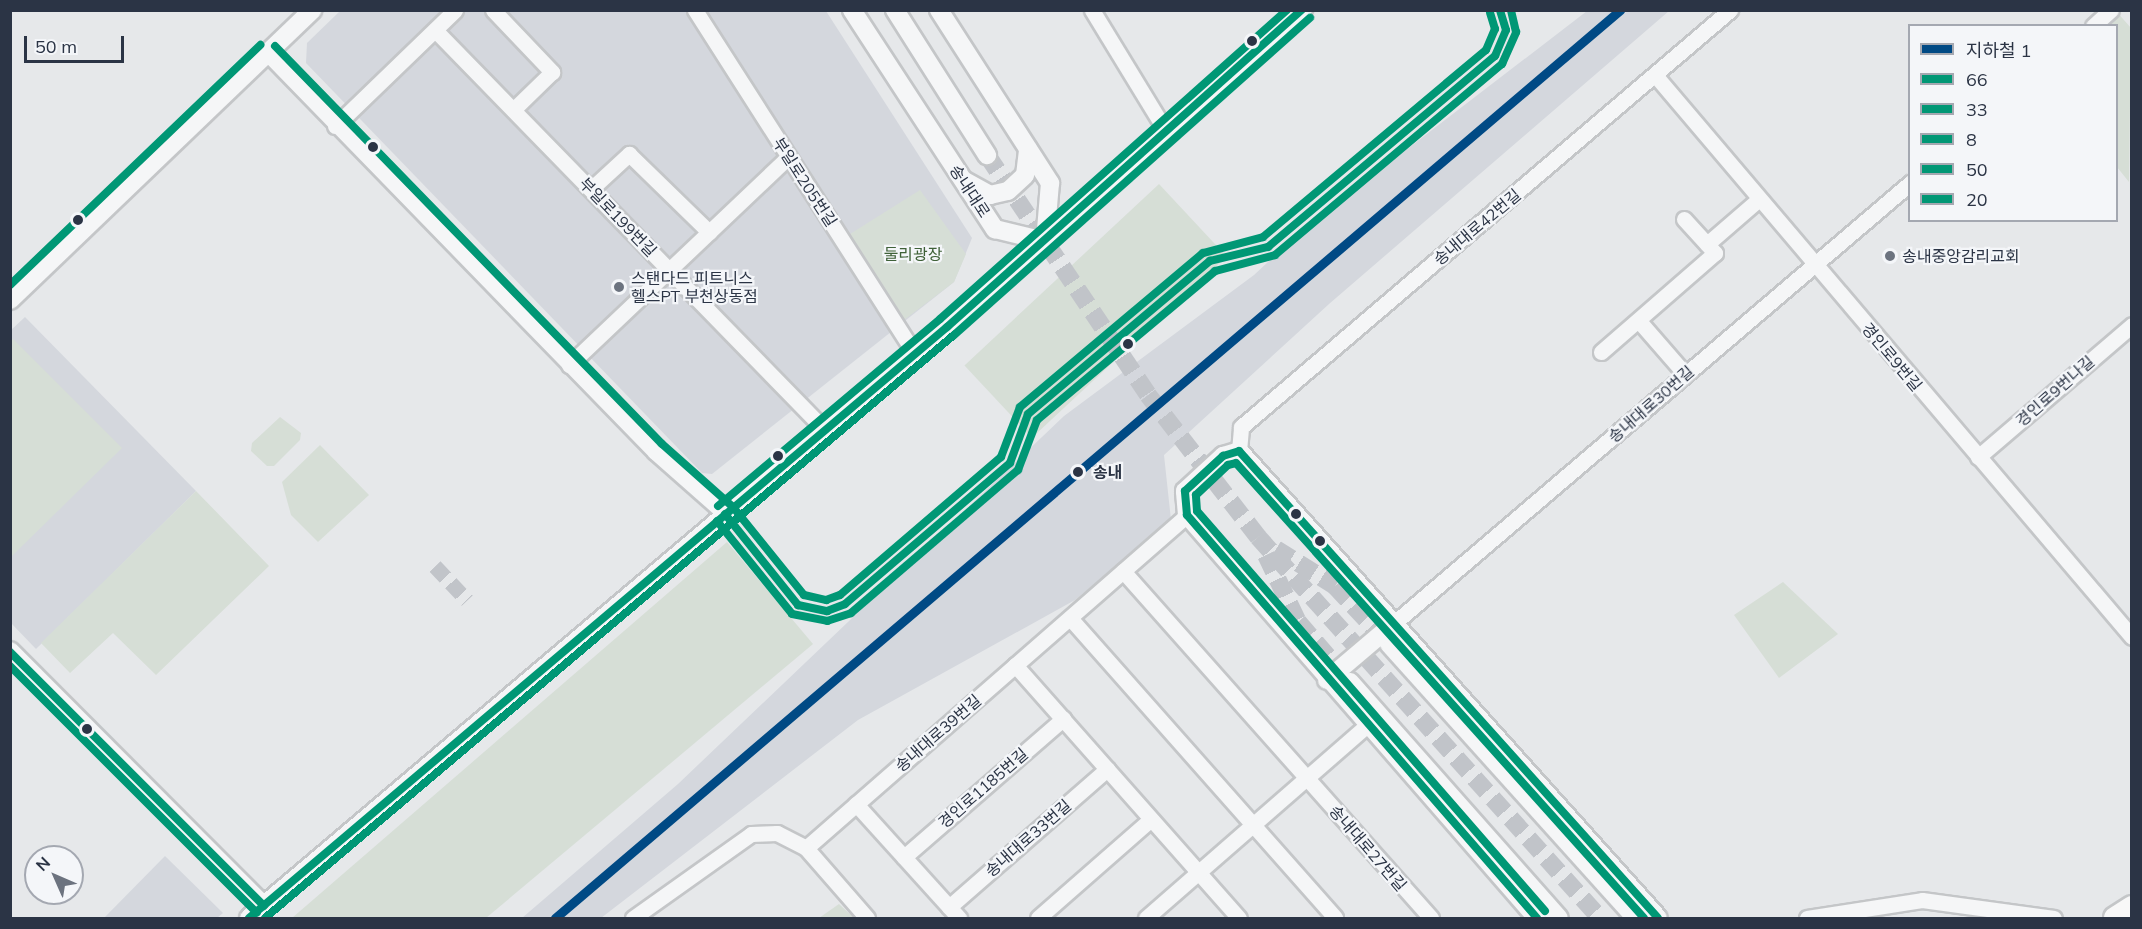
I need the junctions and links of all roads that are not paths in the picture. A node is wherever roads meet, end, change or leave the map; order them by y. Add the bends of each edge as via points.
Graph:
1 (312, 10) edge
2 (455, 10) edge
3 (493, 10) edge
4 (694, 10) edge
5 (852, 10) edge
6 (895, 10) edge
7 (939, 10) edge
8 (1092, 10) edge
9 (1303, 10) edge
10 (1730, 10) edge
11 (2111, 10) edge
12 (2095, 24) edge
13 (435, 30) junction
14 (267, 54) junction
15 (1655, 75) junction
16 (513, 110) junction
17 (335, 126) junction
18 (1167, 133) junction
19 (1028, 149) junction
20 (987, 155) tunnel mouth
21 (788, 157) junction
22 (963, 180) junction
23 (1908, 185) edge
24 (591, 189) junction
25 (1759, 199) junction
26 (1684, 219) dead end
27 (709, 232) junction
28 (1045, 241) junction
29 (1707, 244) junction
30 (1814, 265) junction
31 (669, 270) junction
32 (10, 300) edge
33 (1639, 321) junction
34 (2132, 325) edge
35 (1601, 352) dead end
36 (915, 354) junction
37 (569, 366) junction
38 (1685, 374) junction
39 (825, 430) junction
40 (1239, 451) junction
41 (1978, 457) junction
42 (725, 514) junction
43 (1187, 515) junction
44 (1123, 571) junction
45 (1070, 618) junction
46 (1393, 624) junction
47 (2132, 637) edge
48 (1389, 644) tunnel mouth
49 (10, 651) edge
50 (1015, 665) junction
51 (1327, 680) junction
52 (1350, 682) tunnel mouth
53 (1063, 719) junction
54 (1366, 726) junction
55 (1107, 769) junction
56 (1306, 778) junction
57 (856, 804) junction
58 (1151, 819) junction
59 (1253, 825) junction
60 (806, 848) junction
61 (904, 857) junction
62 (1198, 873) junction
63 (264, 906) junction
64 (2132, 907) edge
65 (954, 913) edge
66 (249, 918) edge
67 (633, 918) edge
68 (867, 918) edge
69 (1038, 918) edge
70 (1146, 918) edge
71 (1239, 918) edge
72 (1335, 918) edge
73 (1431, 918) edge
74 (1537, 918) edge
75 (1559, 918) edge
76 (1636, 918) edge
77 (1658, 918) edge
78 (1807, 918) edge
79 (2054, 918) edge
80 (2115, 918) edge

1 - 14 street
2 - 13 street
3 - 16 street via 552,72
4 - 21 street, 부일로205번길
5 - 22 street, 송내대로
6 - 20 street, 송내대로
7 - 19 street
8 - 18 street
9 - 18 street
10 - 15 street, 송내대로42번길
11 - 12 street
13 - 16 street, 부일로199번길
13 - 17 street
14 - 17 street
14 - 32 street
15 - 25 street, 경인로9번길
15 - 40 street, 송내대로42번길 via 1241,428
16 - 24 street, 부일로199번길
17 - 37 street
18 - 28 street
19 - 22 street via 1025,175 1008,191 990,195
19 - 28 street via 1050,183
21 - 27 street
21 - 36 street, 부일로205번길
22 - 28 street, 송내대로 via 995,229
23 - 30 street, 송내대로30번길
24 - 27 street via 629,154
24 - 31 street, 부일로199번길
25 - 29 street
25 - 30 street, 경인로9번길
26 - 29 street
27 - 31 street
28 - 36 street
29 - 33 street via 1715,253
30 - 38 street, 송내대로30번길
30 - 41 street, 경인로9번길
31 - 37 street
31 - 39 street, 부일로199번길
33 - 35 street
33 - 38 street
34 - 41 street, 경인로9번나길
36 - 39 street
37 - 42 street
38 - 46 street, 송내대로30번길
39 - 42 street
40 - 43 street via 1223,456 1185,491
40 - 46 street
41 - 47 street, 경인로9번길
42 - 63 street
43 - 44 street, 송내대로39번길
43 - 51 street
44 - 45 street, 송내대로39번길
44 - 56 street, 송내대로27번길
45 - 50 street, 송내대로39번길
45 - 59 street
46 - 51 street
46 - 77 street
48 - 76 street
49 - 63 street
50 - 53 street
50 - 57 street, 송내대로39번길
51 - 54 street
52 - 75 street
53 - 55 street
53 - 61 street, 경인로1185번길
54 - 56 street
54 - 74 street
55 - 58 street
55 - 65 street, 송내대로33번길
56 - 59 street
56 - 73 street, 송내대로27번길
57 - 60 street, 송내대로39번길
57 - 61 street, 송내대로33번길
58 - 62 street
58 - 69 street
59 - 62 street
59 - 72 street
60 - 67 street via 777,833 750,834
60 - 68 street
61 - 65 street, 송내대로33번길
62 - 70 street
62 - 71 street
63 - 66 street
64 - 80 main road
78 - 79 street via 1922,900

